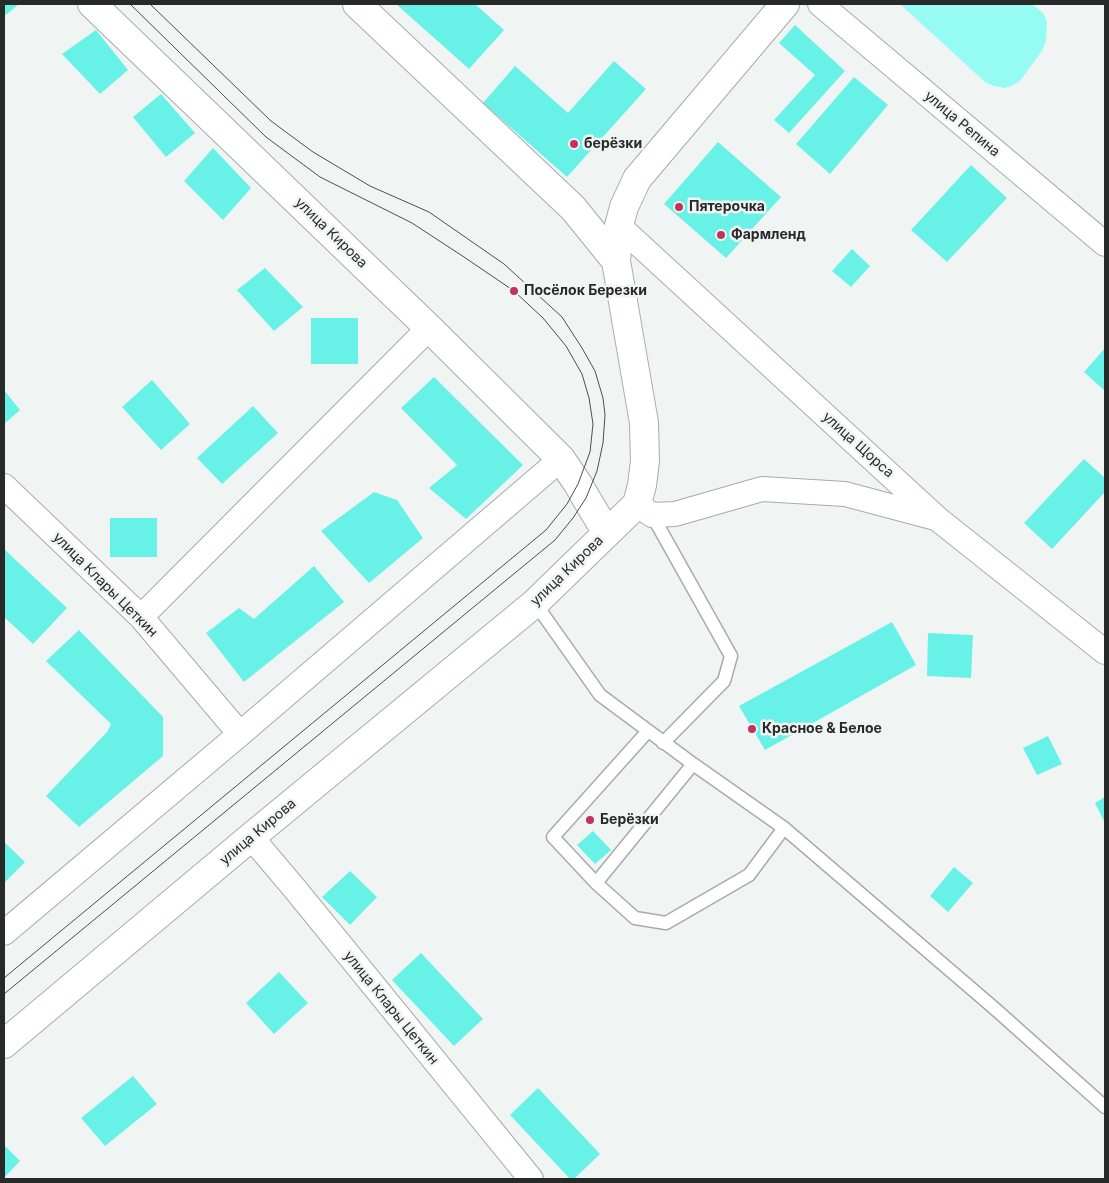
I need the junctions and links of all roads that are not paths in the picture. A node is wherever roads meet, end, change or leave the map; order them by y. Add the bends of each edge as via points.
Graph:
1 (92, 4) edge
2 (357, 4) edge
3 (785, 4) edge
4 (820, 4) edge
5 (619, 226) junction
6 (1105, 244) edge
7 (616, 261) junction
8 (429, 328) junction
9 (561, 459) junction
10 (4, 486) edge
11 (644, 510) junction
12 (939, 520) junction
13 (607, 533) junction
14 (535, 603) junction
15 (141, 617) junction
16 (1105, 652) edge
17 (648, 731) junction
18 (240, 734) junction
19 (663, 743) junction
20 (693, 764) junction
21 (784, 828) junction
22 (251, 837) junction
23 (596, 883) junction
24 (4, 934) edge
25 (4, 1044) edge
26 (1105, 1108) edge
27 (531, 1179) edge

1 - 8 main road, улица Кирова
2 - 7 main road via 573,208
3 - 5 main road via 637,179
4 - 6 street, улица Репина
5 - 7 main road
5 - 12 street, улица Щорса
7 - 11 main road via 644,423
8 - 9 main road, улица Кирова
8 - 15 street
9 - 13 main road, улица Кирова
9 - 18 street
10 - 15 street, улица Клары Цеткин
11 - 12 street via 675,514 762,489 845,494
11 - 13 main road
11 - 19 lane via 731,656 724,681
12 - 16 street, улица Щорса
13 - 14 main road, улица Кирова
14 - 17 lane via 600,695
14 - 22 main road, улица Кирова
15 - 18 street, улица Клары Цеткин
17 - 19 lane
17 - 23 lane via 552,837
18 - 24 street
19 - 20 lane
20 - 21 lane
20 - 23 lane
21 - 23 lane via 749,875 666,923 635,918
21 - 26 lane
22 - 25 main road, улица Кирова
22 - 27 street, улица Клары Цеткин

